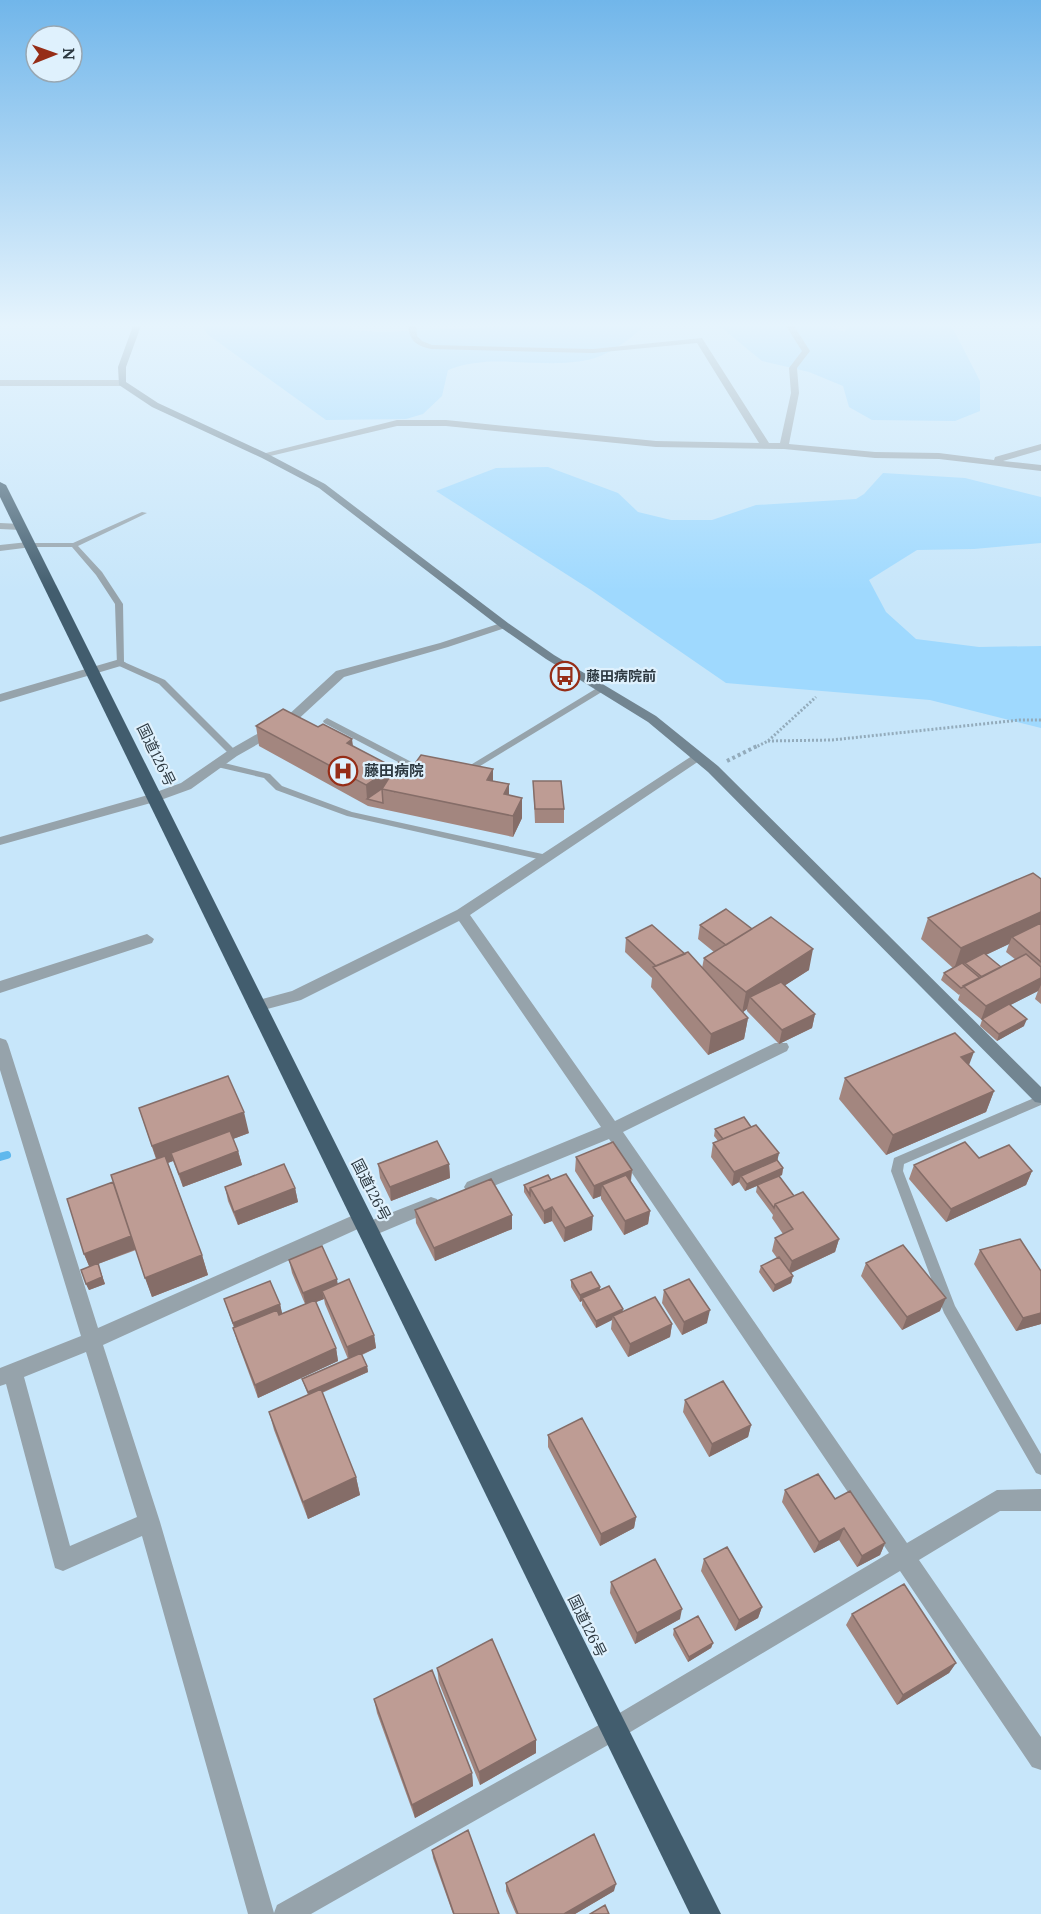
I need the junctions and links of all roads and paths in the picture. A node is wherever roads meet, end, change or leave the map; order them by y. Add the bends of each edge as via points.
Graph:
1 (171, 412) edge
2 (745, 412) edge
3 (791, 412) edge
4 (766, 446) junction
5 (784, 446) junction
6 (1041, 447) edge
7 (265, 456) junction
8 (990, 462) junction
9 (1041, 468) edge
10 (0, 485) edge
11 (144, 513) dead end
12 (16, 533) edge
13 (74, 545) junction
14 (0, 548) edge
15 (504, 625) junction
16 (120, 663) junction
17 (91, 672) junction
18 (602, 688) junction
19 (816, 697) dead end
20 (0, 698) edge
21 (1041, 720) edge
22 (327, 721) dead end
23 (768, 741) junction
24 (233, 753) junction
25 (698, 756) junction
26 (216, 764) junction
27 (712, 769) junction
28 (436, 774) edge
29 (456, 774) edge
30 (153, 798) junction
31 (0, 841) edge
32 (548, 858) junction
33 (462, 914) junction
34 (147, 939) dead end
35 (0, 987) edge
36 (256, 1006) junction
37 (0, 1044) edge
38 (781, 1047) dead end
39 (1041, 1099) edge
40 (612, 1130) junction
41 (365, 1224) junction
42 (93, 1340) junction
43 (6, 1375) edge
44 (1041, 1468) edge
45 (1041, 1500) edge
46 (149, 1522) junction
47 (902, 1557) junction
48 (614, 1729) junction
49 (1041, 1758) edge
50 (261, 1914) edge
51 (286, 1914) edge
52 (706, 1914) edge

1 - 7 street
2 - 4 street
3 - 5 street
4 - 5 street
4 - 7 street via 644,443 414,422
5 - 8 street
6 - 8 street
7 - 15 street via 322,486
8 - 9 street
10 - 12 highway, 国道126号
11 - 13 lane
12 - 13 lane
12 - 14 street
12 - 17 highway, 国道126号
13 - 16 lane via 119,604
15 - 18 street
15 - 24 street via 340,674 290,720
16 - 17 street
16 - 24 lane via 162,682
17 - 20 street
17 - 30 highway, 国道126号
18 - 25 street via 652,719
18 - 29 lane
19 - 23 path
21 - 23 path via 832,740
22 - 28 lane via 425,772
23 - 27 path
24 - 26 street
25 - 27 street
25 - 32 street
26 - 30 street via 186,786
26 - 32 lane via 267,776 279,788 350,814
27 - 39 street
30 - 31 street
30 - 36 highway, 国道126号
32 - 33 street
33 - 36 street via 296,996
33 - 40 street
34 - 35 street
36 - 41 highway, 国道126号
37 - 42 street
38 - 40 street
39 - 44 lane via 898,1161 897,1170 949,1309
40 - 41 street via 447,1197
40 - 47 street
41 - 42 street
41 - 48 highway, 国道126号
42 - 43 street
42 - 46 street
43 - 46 street via 63,1560
45 - 47 street via 997,1501
46 - 50 street
47 - 48 street
47 - 49 street
48 - 51 street
48 - 52 highway, 国道126号

